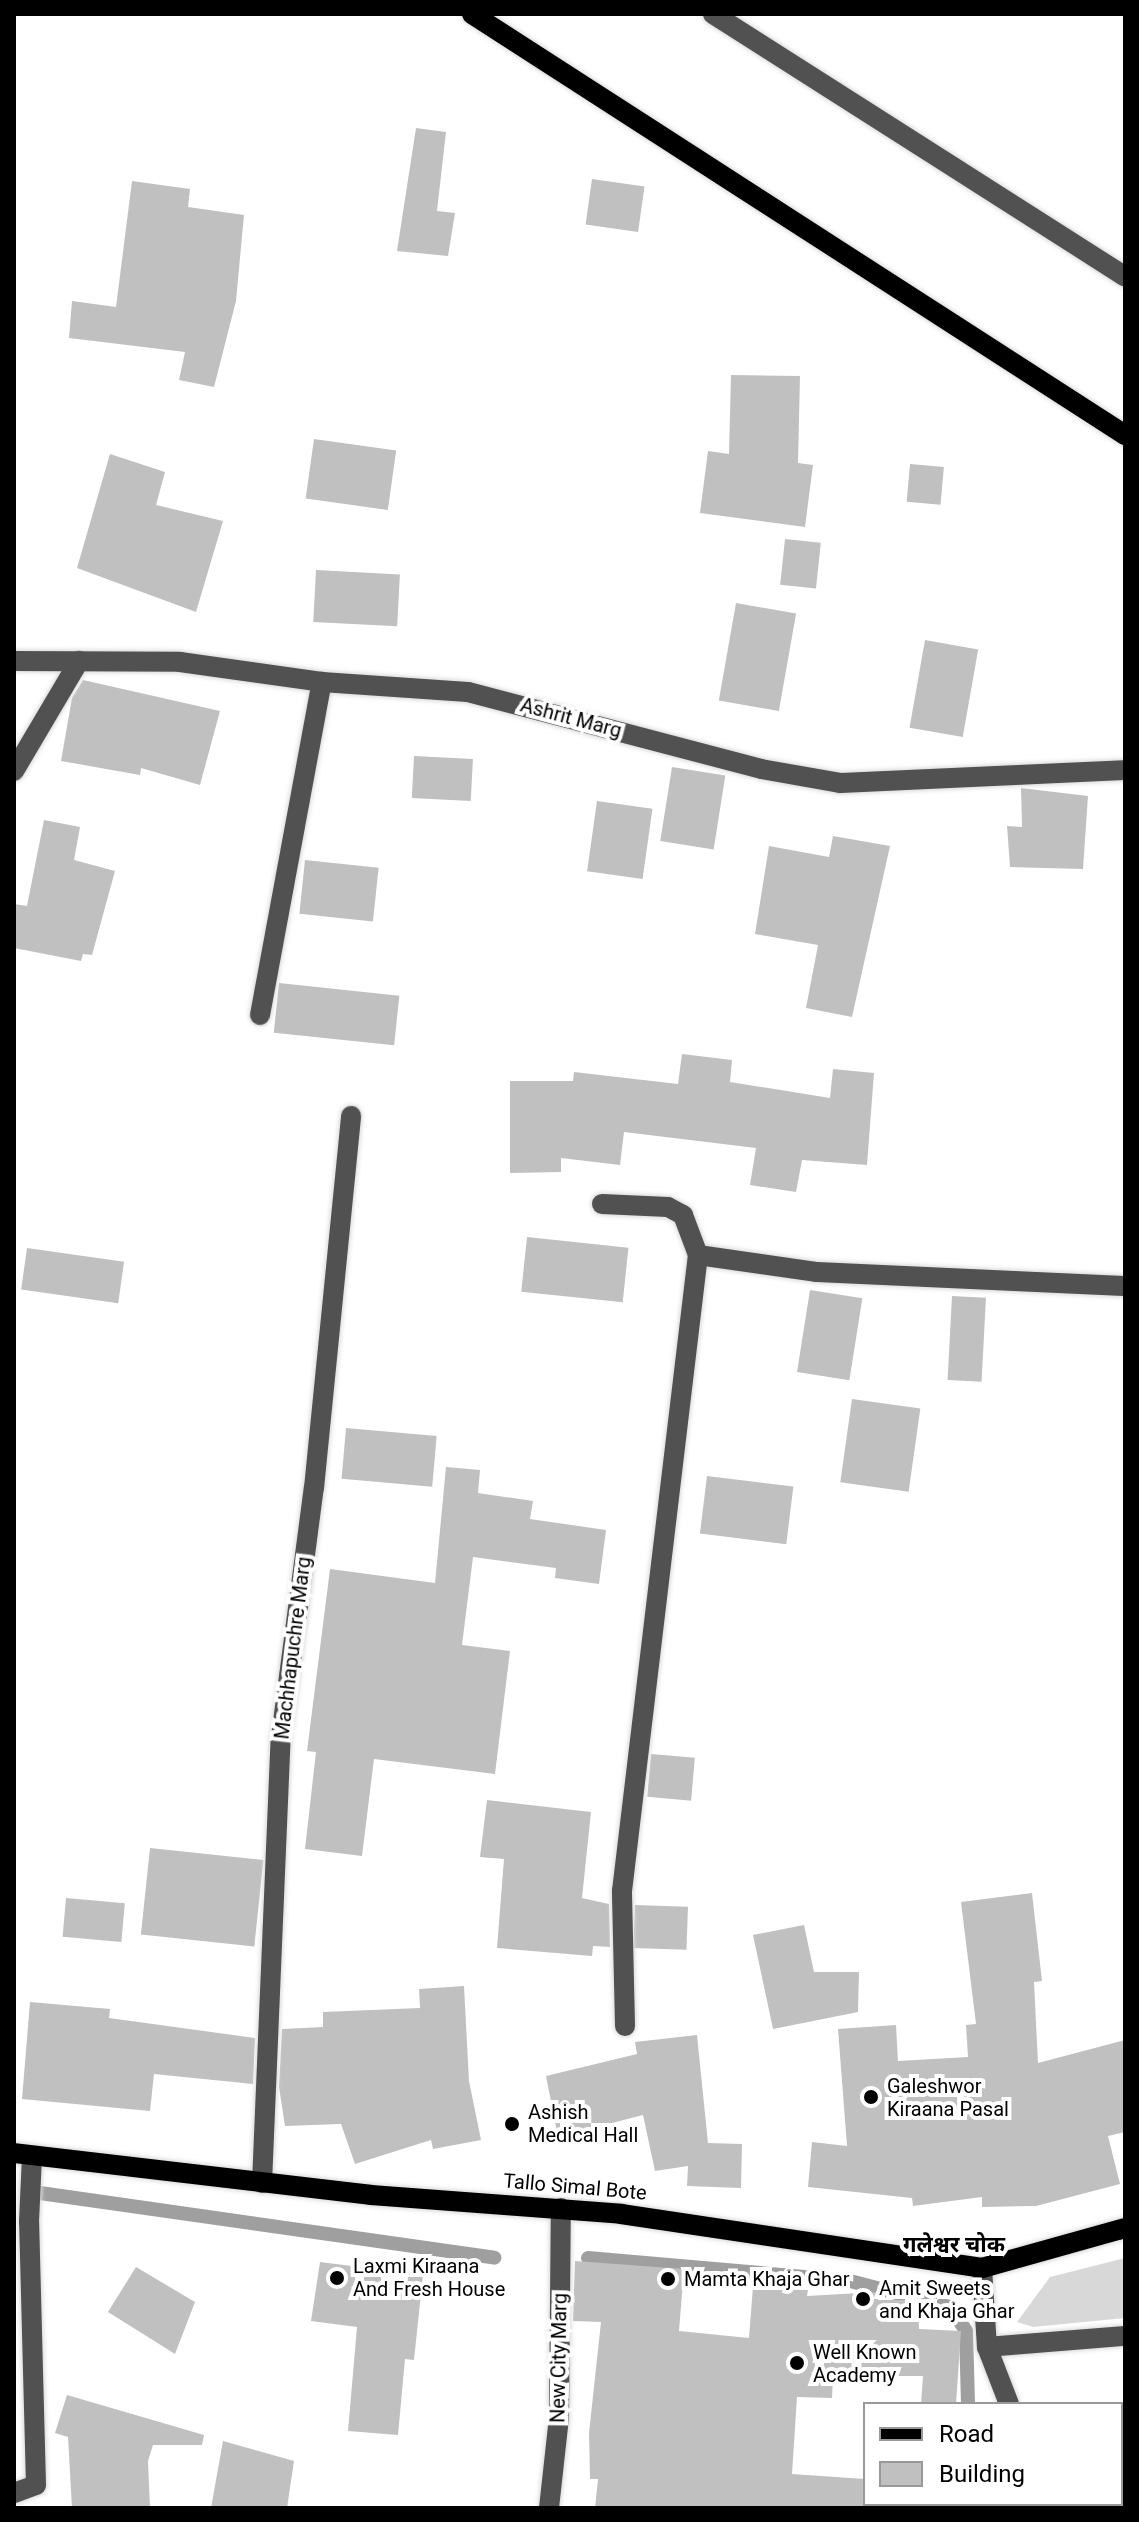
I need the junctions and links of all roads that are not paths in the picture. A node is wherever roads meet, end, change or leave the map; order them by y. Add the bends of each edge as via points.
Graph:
1 (472, 14) edge
2 (713, 14) edge
3 (1125, 276) edge
4 (1125, 435) edge
5 (14, 661) edge
6 (79, 661) junction
7 (322, 682) junction
8 (1125, 770) edge
9 (14, 771) edge
10 (260, 1015) dead end
11 (351, 1116) dead end
12 (602, 1204) dead end
13 (698, 1255) junction
14 (1125, 1286) edge
15 (625, 2026) dead end
16 (23, 2154) edge
17 (262, 2183) junction
18 (561, 2208) junction
19 (1125, 2228) edge
20 (982, 2268) junction
21 (1125, 2336) edge
22 (987, 2347) junction
23 (1008, 2402) edge
24 (14, 2493) edge
25 (549, 2508) edge

1 - 4 main road
2 - 3 street
5 - 6 street, Ashrit Marg
6 - 7 street, Ashrit Marg via 180,662
6 - 9 street
7 - 8 street, Ashrit Marg via 468,692 761,769 840,783
7 - 10 street
11 - 17 street, Machhapuchre Marg via 314,1488 281,1737
12 - 13 street via 668,1207 683,1215
13 - 14 street via 816,1272
13 - 15 street via 622,1891
16 - 17 main road, Tallo Simal Bote
16 - 24 street via 36,2485
17 - 18 main road, Tallo Simal Bote
18 - 20 main road, Tallo Simal Bote
18 - 25 street, New City Marg via 559,2417
19 - 20 main road, Tallo Simal Bote
20 - 22 street
21 - 22 street
22 - 23 street

